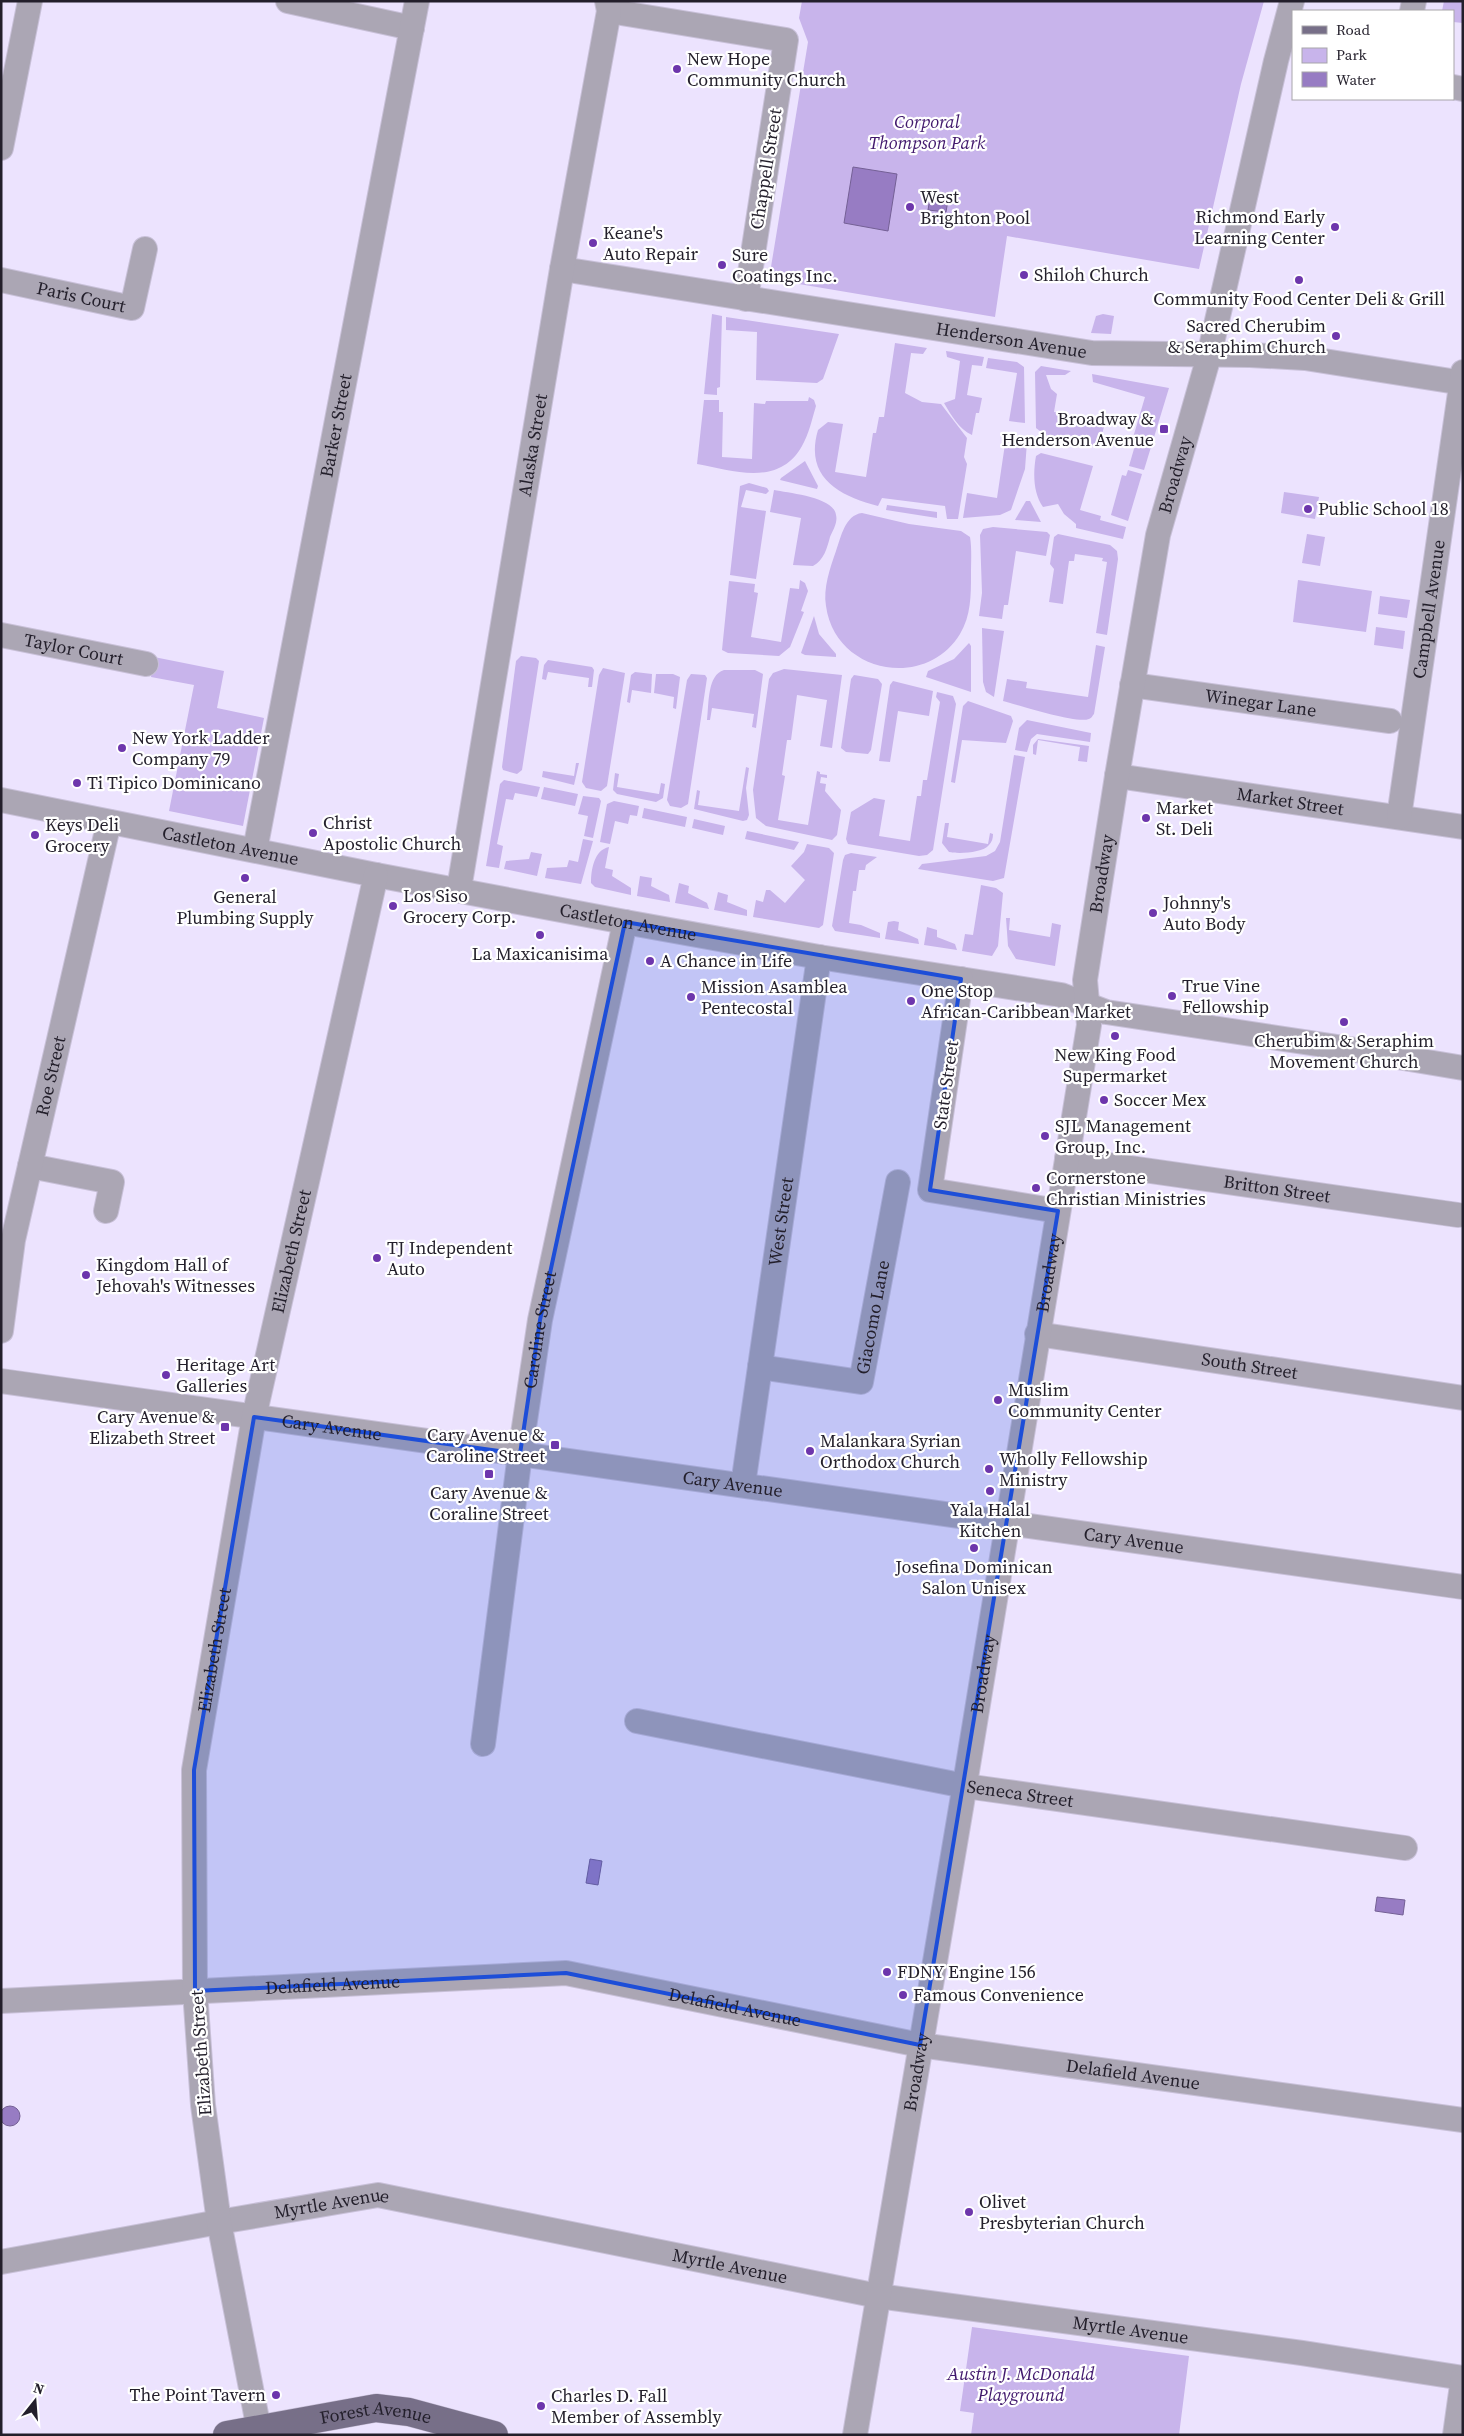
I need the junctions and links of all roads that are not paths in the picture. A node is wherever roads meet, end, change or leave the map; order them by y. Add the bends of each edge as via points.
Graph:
1 (30, 1) edge
2 (288, 1) edge
3 (417, 1) edge
4 (1292, 1) edge
5 (608, 6) edge
6 (412, 28) junction
7 (1284, 62) edge
8 (1, 148) edge
9 (145, 249) dead end
10 (562, 270) junction
11 (1, 280) edge
12 (746, 299) junction
13 (1209, 356) junction
14 (1462, 379) edge
15 (1, 635) edge
16 (146, 664) dead end
17 (1132, 685) junction
18 (1390, 721) dead end
19 (1117, 776) junction
20 (1, 800) edge
21 (1399, 817) junction
22 (109, 822) junction
23 (1463, 827) edge
24 (255, 850) junction
25 (376, 875) junction
26 (459, 889) junction
27 (626, 922) junction
28 (819, 958) junction
29 (962, 980) junction
30 (1086, 1004) junction
31 (1463, 1068) edge
32 (1067, 1159) junction
33 (30, 1166) junction
34 (898, 1182) dead end
35 (106, 1211) dead end
36 (1058, 1211) junction
37 (1458, 1215) dead end
38 (1, 1331) edge
39 (1037, 1334) junction
40 (760, 1367) junction
41 (1, 1381) edge
42 (1463, 1398) edge
43 (254, 1417) junction
44 (520, 1454) junction
45 (743, 1485) junction
46 (1008, 1522) junction
47 (1463, 1587) edge
48 (637, 1721) dead end
49 (483, 1744) dead end
50 (965, 1786) junction
51 (1405, 1848) dead end
52 (195, 1991) junction
53 (1, 2001) edge
54 (920, 2046) junction
55 (1463, 2120) edge
56 (219, 2222) junction
57 (1, 2262) edge
58 (878, 2296) junction
59 (1463, 2378) edge
60 (259, 2432) edge
61 (226, 2435) edge
62 (494, 2435) edge
63 (855, 2435) edge
64 (1455, 2435) edge

1 - 8 street
2 - 6 street
3 - 6 street, Barker Street
4 - 7 street, Broadway
5 - 10 street, Alaska Street
5 - 12 street, Chappell Street via 786,40
6 - 24 street, Barker Street
7 - 13 street, Broadway
9 - 11 street, Paris Court via 132,308
10 - 12 street, Henderson Avenue
10 - 26 street, Alaska Street
12 - 13 street, Henderson Avenue via 1092,353
13 - 14 street, Henderson Avenue via 1305,358
13 - 17 street, Broadway via 1158,534
14 - 21 street, Campbell Avenue
15 - 16 street, Taylor Court
17 - 18 street, Winegar Lane
17 - 19 street, Broadway
19 - 21 street, Market Street
19 - 30 street, Broadway via 1085,980
20 - 22 street, Castleton Avenue
21 - 23 street, Market Street
22 - 24 street, Castleton Avenue
22 - 33 street, Roe Street
24 - 25 street, Castleton Avenue
25 - 26 street, Castleton Avenue
25 - 43 street, Elizabeth Street
26 - 27 street, Castleton Avenue
27 - 28 street, Castleton Avenue
27 - 44 street, Caroline Street via 540,1320
28 - 29 street, Castleton Avenue
28 - 40 street, West Street
29 - 30 street, Castleton Avenue via 1061,995
29 - 36 street, State Street via 930,1190
30 - 31 street, Castleton Avenue via 1106,1012
30 - 32 street, Broadway via 1089,1025
32 - 36 street, Broadway
32 - 37 street, Britton Street
33 - 35 street via 112,1182
33 - 38 street, Roe Street via 13,1240
34 - 40 street, Giacomo Lane via 861,1382
36 - 39 street, Broadway
39 - 42 street, South Street
39 - 46 street, Broadway
40 - 45 street, West Street
41 - 43 street, Cary Avenue
43 - 44 street, Cary Avenue
43 - 52 street, Elizabeth Street via 194,1770
44 - 45 street, Cary Avenue
44 - 49 street, Caroline Street
45 - 46 street, Cary Avenue
46 - 47 street, Cary Avenue
46 - 50 street, Broadway
48 - 50 street, Seneca Street
50 - 51 street, Seneca Street
50 - 54 street, Broadway
52 - 53 street, Delafield Avenue
52 - 54 street, Delafield Avenue via 566,1973
52 - 56 street, Elizabeth Street via 203,2105
54 - 55 street, Delafield Avenue
54 - 58 street, Broadway
56 - 57 street, Myrtle Avenue
56 - 58 street, Myrtle Avenue via 378,2196
56 - 60 street, Elizabeth Street
58 - 59 street, Myrtle Avenue via 1302,2352
58 - 63 street, Broadway
59 - 64 street
60 - 61 main road, Forest Avenue
60 - 62 main road, Forest Avenue via 384,2408 444,2420

